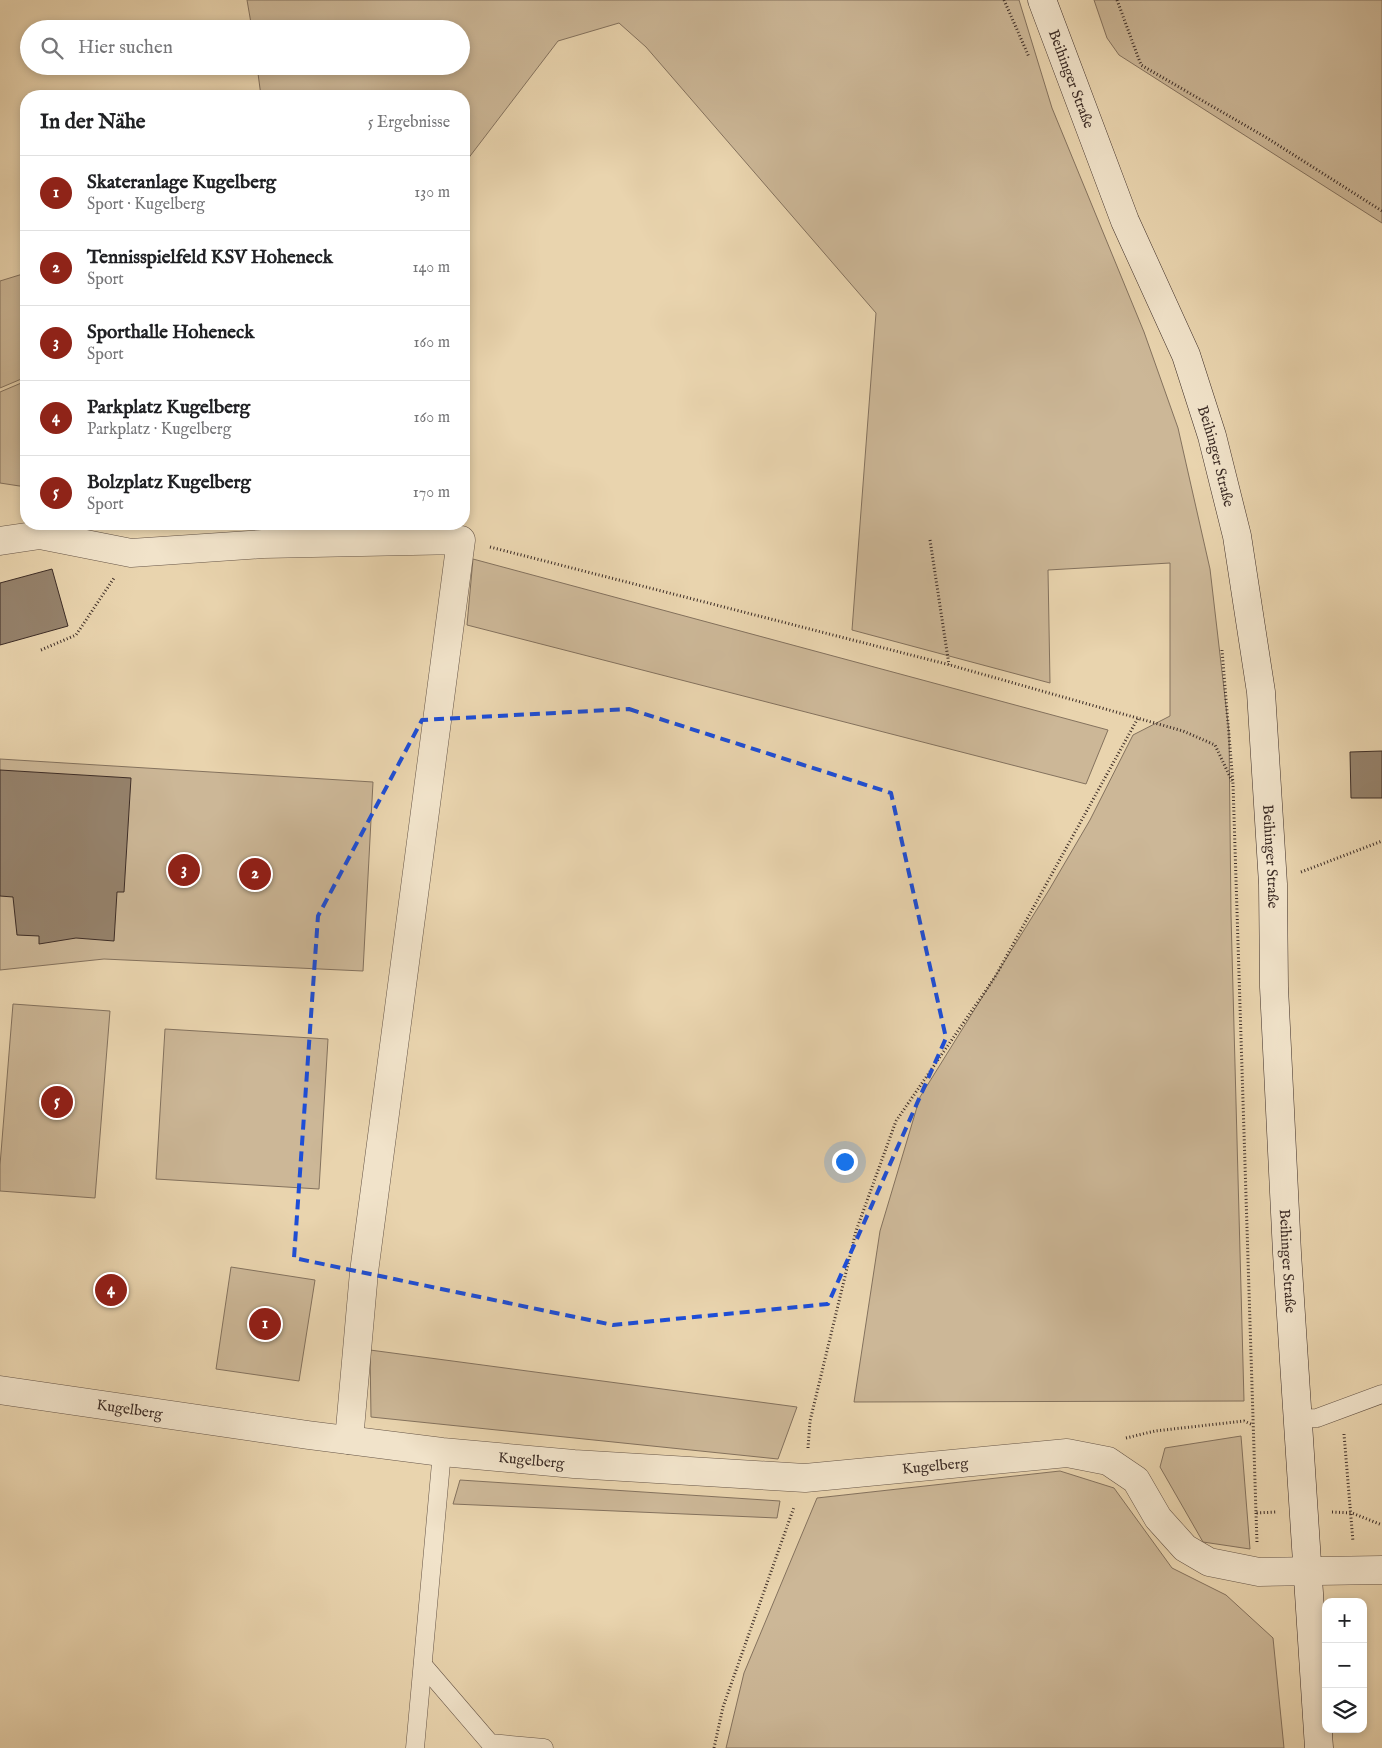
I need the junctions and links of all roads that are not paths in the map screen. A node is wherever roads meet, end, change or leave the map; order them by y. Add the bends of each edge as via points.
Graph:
1 (1042, 0) edge
2 (0, 541) edge
3 (0, 1390) edge
4 (1382, 1394) edge
5 (1298, 1419) junction
6 (349, 1440) junction
7 (442, 1452) junction
8 (1382, 1570) edge
9 (1307, 1572) junction
10 (423, 1665) junction
11 (479, 1739) edge
12 (416, 1748) edge
13 (544, 1748) edge
14 (1319, 1748) edge

1 - 5 street, Beihinger Straße via 1125,221 1186,355 1214,445 1237,536 1261,692
2 - 6 street via 40,535 132,553 263,544 461,540 364,1272
3 - 6 street, Kugelberg
4 - 5 lane via 1317,1418
5 - 9 street, Beihinger Straße
6 - 7 street, Kugelberg
7 - 9 street, Kugelberg via 574,1464 805,1478 1067,1453 1108,1461 1136,1480 1158,1518 1185,1548 1208,1562 1259,1572
7 - 10 lane
8 - 9 street, Kugelberg
9 - 14 street, Beihinger Straße
10 - 11 lane
10 - 12 lane
11 - 13 lane

